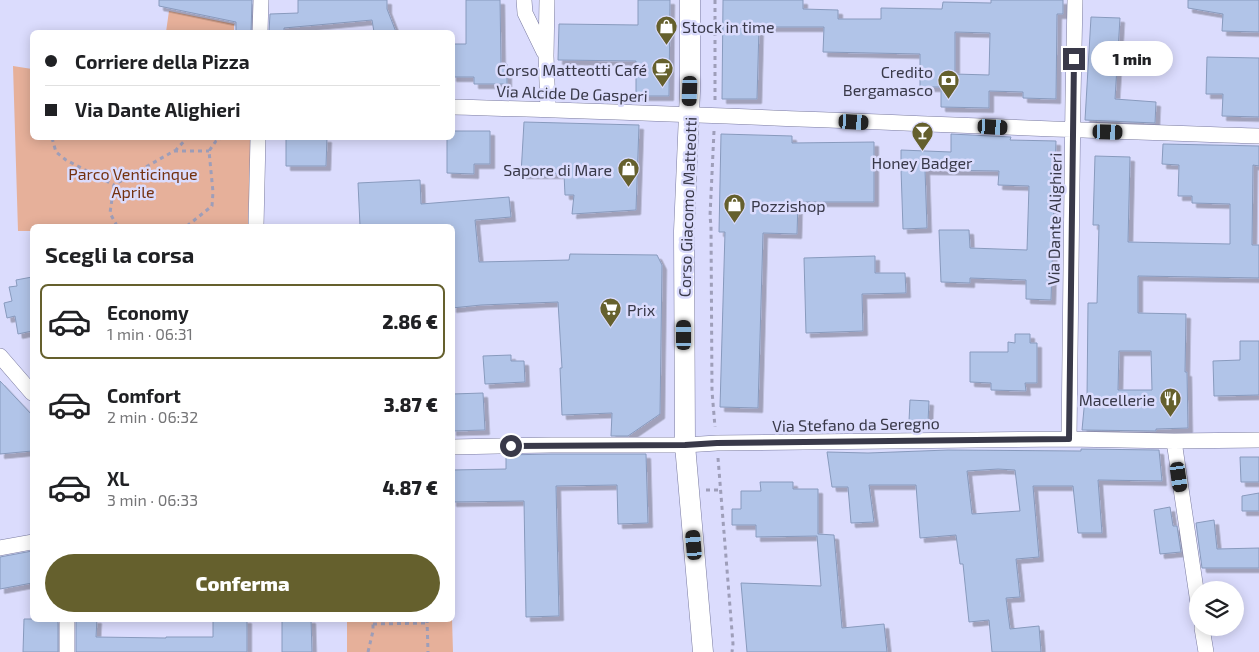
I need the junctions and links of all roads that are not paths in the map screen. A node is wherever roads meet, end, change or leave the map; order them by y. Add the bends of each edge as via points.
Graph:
1 (261, 0) edge
2 (524, 0) edge
3 (547, 0) edge
4 (690, 0) edge
5 (1075, 0) edge
6 (260, 30) edge
7 (546, 56) junction
8 (455, 106) edge
9 (548, 109) junction
10 (690, 114) junction
11 (1073, 130) junction
12 (1259, 136) edge
13 (258, 140) edge
14 (256, 224) edge
15 (0, 356) edge
16 (30, 391) edge
17 (1069, 439) junction
18 (1259, 440) edge
19 (1174, 441) junction
20 (685, 445) junction
21 (455, 448) edge
22 (30, 542) edge
23 (0, 548) edge
24 (1195, 581) edge
25 (67, 622) edge
26 (1203, 636) edge
27 (67, 652) edge
28 (703, 652) edge
29 (1206, 652) edge

1 - 6 street
2 - 7 street via 525,13
3 - 7 street
4 - 10 main road, Corso Giacomo Matteotti
5 - 11 street, Via Dante Alighieri
7 - 9 street
8 - 9 street, Via Alcide De Gasperi
9 - 10 street, Via Alcide De Gasperi
10 - 11 street, Via Alcide De Gasperi
10 - 20 main road, Corso Giacomo Matteotti via 684,231
11 - 12 street, Via Alcide De Gasperi
11 - 17 street, Via Dante Alighieri
13 - 14 street
15 - 16 street
17 - 19 street, Via Stefano da Seregno
17 - 20 street, Via Stefano da Seregno
18 - 19 street, Via Stefano da Seregno
19 - 24 street
20 - 21 street, Via Stefano da Seregno
20 - 28 main road, Corso Giacomo Matteotti
22 - 23 street
25 - 27 street
26 - 29 street

